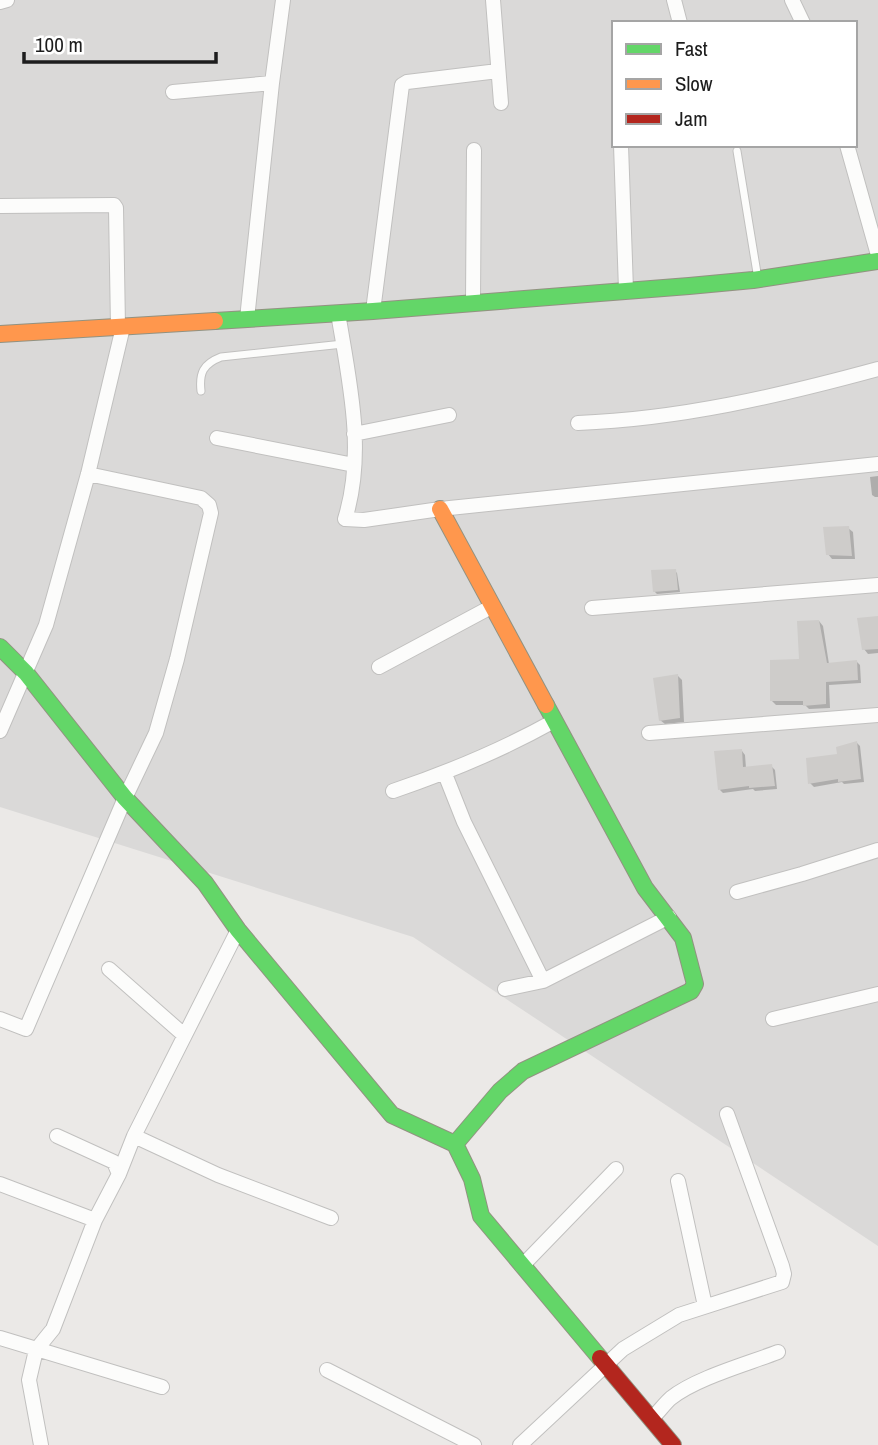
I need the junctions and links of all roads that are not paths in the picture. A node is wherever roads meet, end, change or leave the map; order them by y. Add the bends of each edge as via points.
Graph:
1 (8, 0) edge
2 (283, 0) edge
3 (493, 0) edge
4 (674, 0) edge
5 (792, 0) edge
6 (0, 2) edge
7 (679, 21) edge
8 (802, 21) edge
9 (498, 71) junction
10 (272, 83) junction
11 (173, 92) dead end
12 (501, 103) dead end
13 (621, 147) edge
14 (848, 147) edge
15 (474, 150) dead end
16 (737, 151) dead end
17 (0, 206) edge
18 (878, 255) edge
19 (878, 261) edge
20 (758, 280) junction
21 (626, 290) junction
22 (473, 302) junction
23 (373, 310) junction
24 (338, 313) junction
25 (247, 319) junction
26 (120, 327) junction
27 (0, 334) edge
28 (343, 344) junction
29 (878, 369) edge
30 (201, 391) dead end
31 (449, 415) dead end
32 (578, 423) dead end
33 (354, 434) junction
34 (217, 438) dead end
35 (878, 464) edge
36 (354, 465) junction
37 (88, 474) junction
38 (440, 509) junction
39 (878, 585) edge
40 (491, 607) junction
41 (592, 608) dead end
42 (0, 647) edge
43 (379, 667) dead end
44 (26, 673) junction
45 (878, 715) edge
46 (554, 721) junction
47 (0, 731) edge
48 (649, 733) dead end
49 (445, 774) junction
50 (393, 791) dead end
51 (125, 798) junction
52 (878, 850) edge
53 (737, 892) dead end
54 (669, 917) junction
55 (239, 930) junction
56 (109, 969) dead end
57 (544, 981) junction
58 (505, 989) dead end
59 (878, 994) edge
60 (773, 1018) dead end
61 (0, 1019) edge
62 (184, 1035) junction
63 (726, 1114) dead end
64 (57, 1136) dead end
65 (134, 1136) junction
66 (455, 1144) junction
67 (616, 1169) dead end
68 (119, 1174) junction
69 (678, 1181) dead end
70 (0, 1184) edge
71 (331, 1218) dead end
72 (95, 1220) junction
73 (522, 1266) junction
74 (705, 1306) junction
75 (0, 1338) edge
76 (36, 1350) junction
77 (778, 1352) dead end
78 (605, 1365) junction
79 (327, 1370) dead end
80 (162, 1387) dead end
81 (652, 1418) junction
82 (41, 1445) edge
83 (474, 1445) edge
84 (520, 1445) edge
85 (673, 1445) edge

1 - 6 street
2 - 10 street
3 - 9 street
4 - 7 street
5 - 8 street
9 - 12 street
9 - 23 street via 402,85
10 - 11 street
10 - 25 street
13 - 21 street
14 - 18 street
15 - 22 street
16 - 20 lane
17 - 26 street via 114,205
19 - 20 street
20 - 21 street
21 - 22 street
22 - 23 street
23 - 24 street
24 - 25 street
24 - 28 street
25 - 26 street
26 - 27 street
26 - 37 street
28 - 30 lane via 221,357 204,367
28 - 33 street
29 - 32 street via 667,416
31 - 33 street
33 - 36 street
34 - 36 street
35 - 38 street
36 - 38 street via 345,519
37 - 44 street via 46,625
37 - 51 street via 201,498 211,513 156,733
38 - 40 street
39 - 41 street
40 - 43 street
40 - 46 street
42 - 44 street
44 - 47 street
44 - 51 street
45 - 48 street
46 - 49 street
46 - 54 street via 645,888
49 - 50 street
49 - 57 street via 464,822
51 - 55 street via 205,883
51 - 61 street via 26,1029
52 - 53 street
54 - 57 street
54 - 66 street via 683,938 694,976 691,991 523,1071
55 - 62 street
55 - 66 street via 392,1115
56 - 62 street
57 - 58 street
59 - 60 street
62 - 65 street
63 - 74 street via 784,1274 782,1282
64 - 68 street via 114,1162
65 - 68 street
65 - 71 street via 218,1175
66 - 73 street via 472,1179 481,1216
67 - 73 street
68 - 72 street
69 - 74 street
70 - 72 street
72 - 76 street via 52,1329
73 - 78 street
74 - 78 street via 679,1314
75 - 76 street
76 - 80 street
76 - 82 street via 29,1380
77 - 81 street via 690,1387
78 - 81 street
78 - 84 street
79 - 83 street
81 - 85 street

